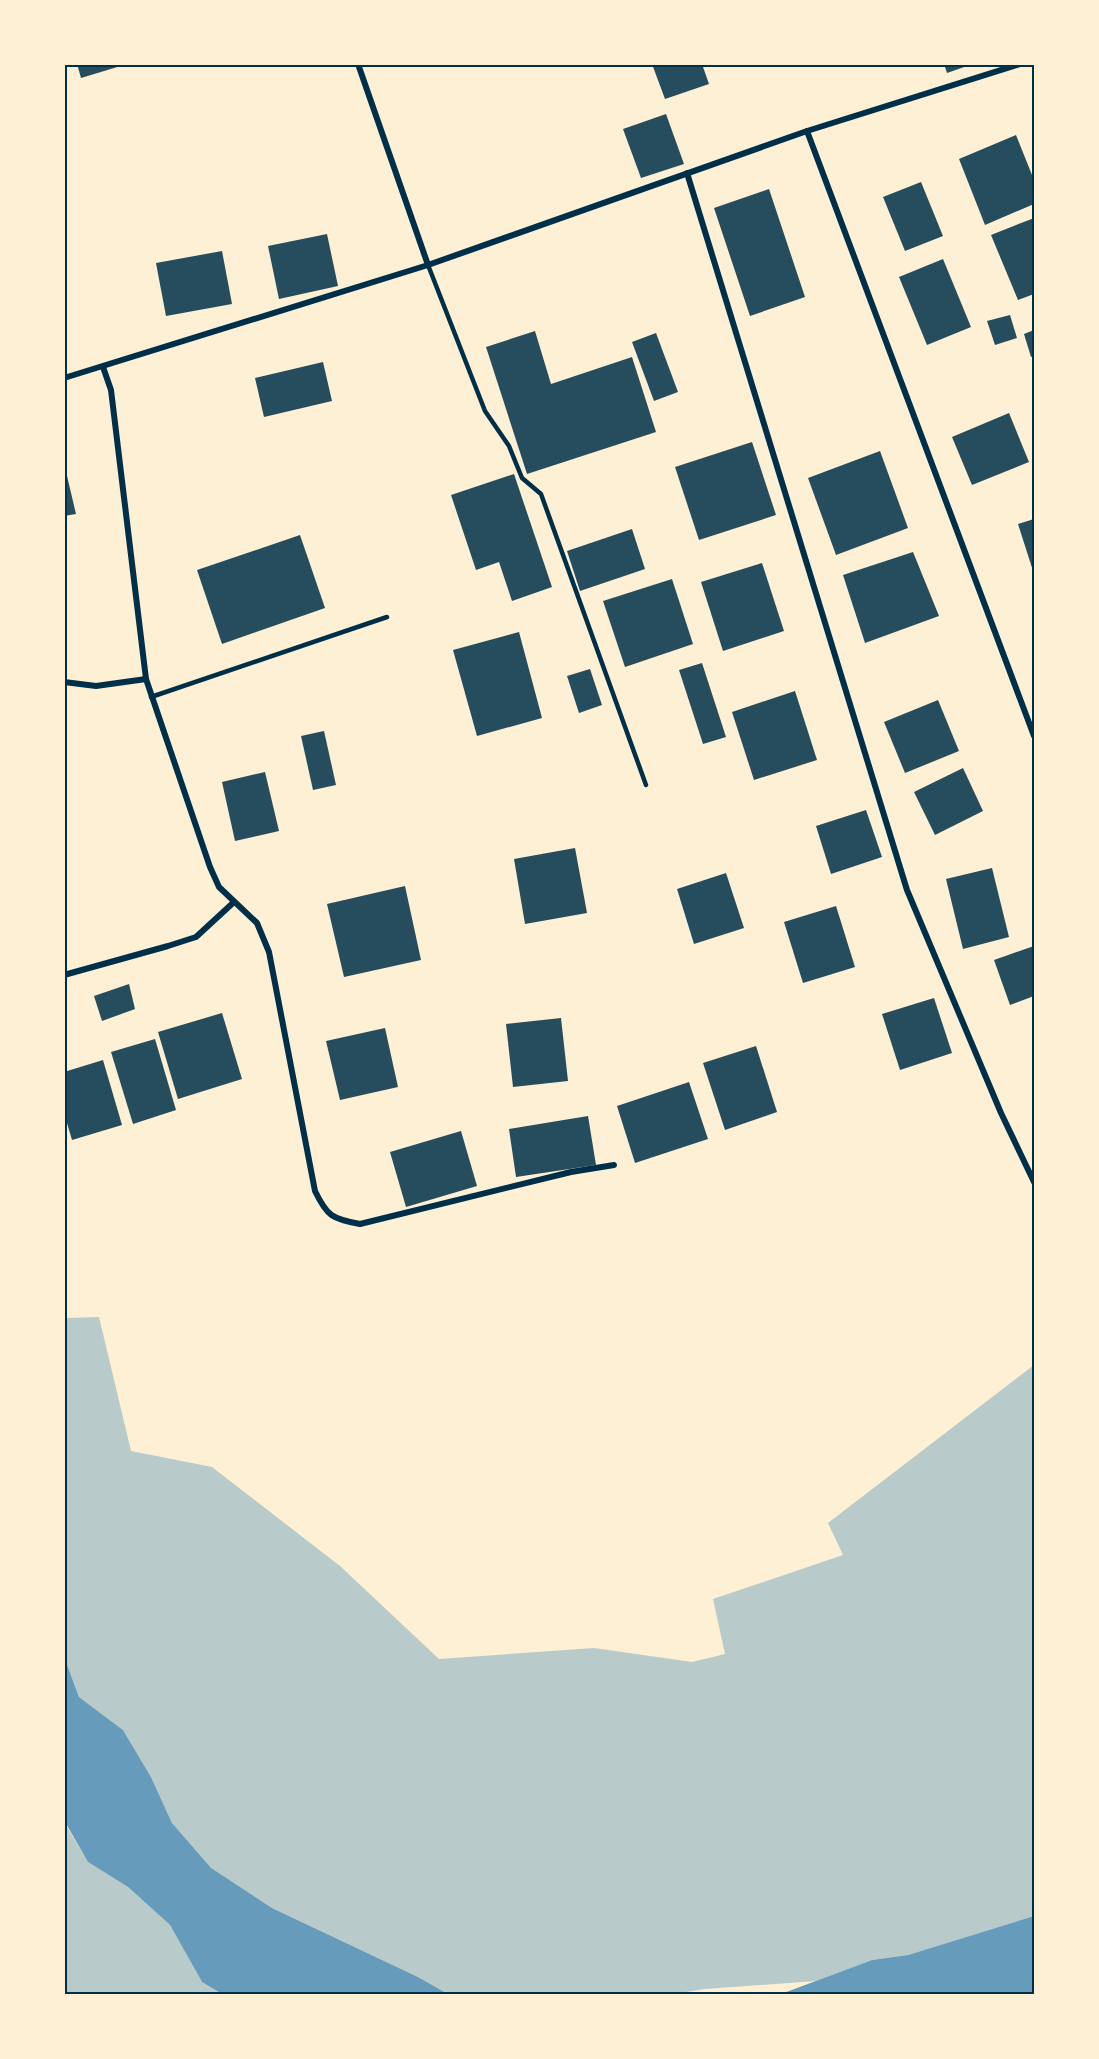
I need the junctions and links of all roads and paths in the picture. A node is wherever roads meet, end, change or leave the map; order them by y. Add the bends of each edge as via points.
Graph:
1 (358, 64) edge
2 (1020, 64) edge
3 (807, 131) junction
4 (687, 173) junction
5 (428, 265) junction
6 (103, 367) junction
7 (64, 378) edge
8 (387, 617) dead end
9 (146, 678) junction
10 (64, 682) edge
11 (151, 697) junction
12 (1035, 736) edge
13 (646, 785) dead end
14 (234, 902) junction
15 (64, 975) edge
16 (614, 1165) dead end
17 (1035, 1182) edge

1 - 5 street
2 - 3 street
3 - 4 street
3 - 12 street
4 - 5 street
4 - 17 street via 907,890 1001,1113
5 - 6 street
5 - 13 lane via 485,411 509,446 522,478 541,494
6 - 7 street
6 - 9 street via 111,390
8 - 11 lane
9 - 10 street via 96,687
9 - 11 street
11 - 14 street via 210,867 219,887
14 - 15 street via 196,937
14 - 16 street via 257,923 269,952 315,1191 324,1210 338,1220 360,1224

